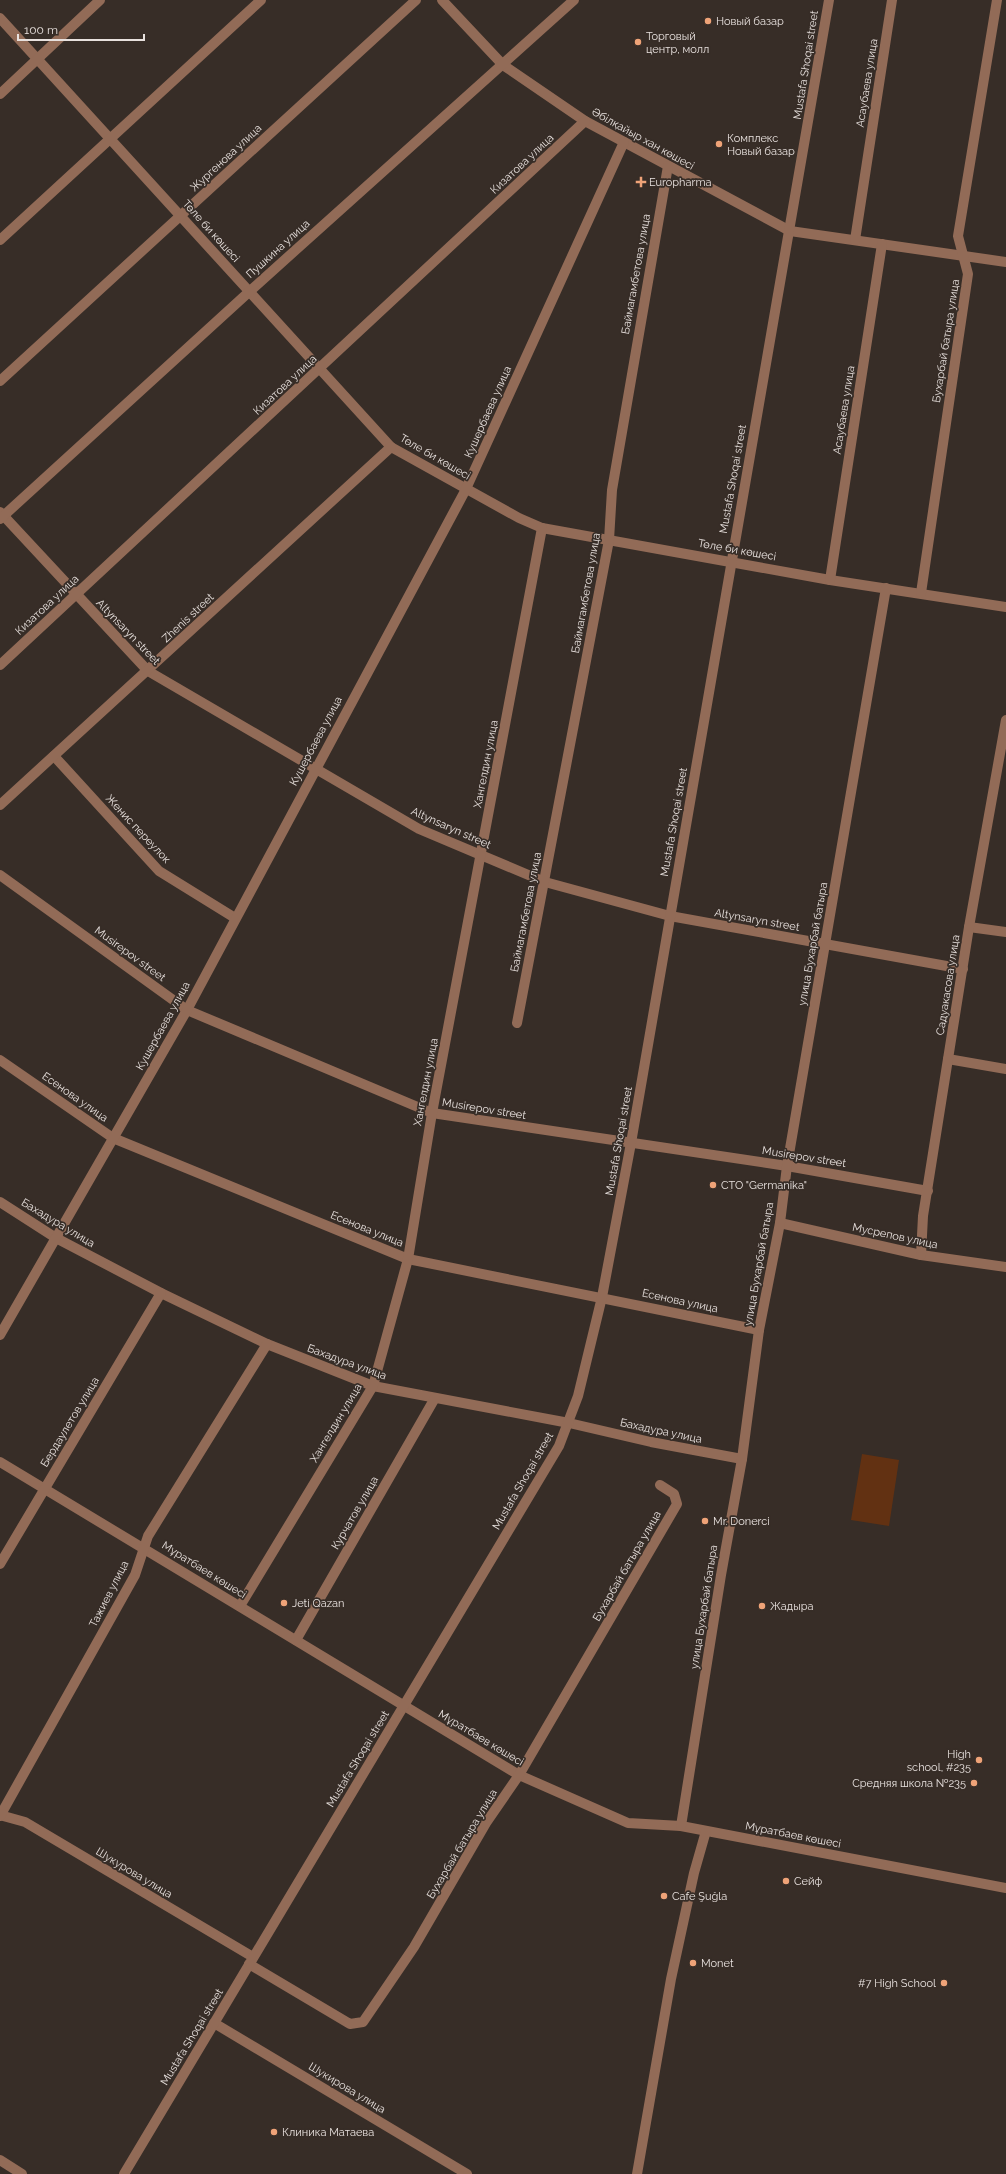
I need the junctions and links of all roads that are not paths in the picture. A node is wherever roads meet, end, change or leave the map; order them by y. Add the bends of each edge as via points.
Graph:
1 (100, 0) edge
2 (262, 0) edge
3 (416, 0) edge
4 (442, 0) edge
5 (574, 0) edge
6 (829, 0) edge
7 (892, 0) edge
8 (997, 0) edge
9 (0, 18) edge
10 (38, 58) junction
11 (503, 65) junction
12 (0, 94) edge
13 (585, 121) junction
14 (110, 138) junction
15 (624, 142) junction
16 (668, 166) junction
17 (181, 216) junction
18 (790, 231) junction
19 (0, 240) edge
20 (855, 240) junction
21 (882, 244) junction
22 (963, 256) junction
23 (1006, 262) edge
24 (250, 291) junction
25 (321, 368) junction
26 (0, 381) edge
27 (391, 446) junction
28 (466, 489) junction
29 (1, 516) edge
30 (542, 528) junction
31 (609, 540) junction
32 (730, 562) junction
33 (830, 580) junction
34 (886, 588) junction
35 (920, 593) junction
36 (76, 594) junction
37 (1006, 607) edge
38 (0, 665) edge
39 (148, 672) junction
40 (1006, 720) edge
41 (54, 756) junction
42 (315, 768) junction
43 (0, 805) edge
44 (481, 855) junction
45 (0, 875) edge
46 (545, 882) junction
47 (670, 916) junction
48 (235, 918) junction
49 (969, 927) junction
50 (1006, 932) edge
51 (825, 944) junction
52 (962, 969) junction
53 (187, 1010) junction
54 (517, 1023) dead end
55 (948, 1059) junction
56 (0, 1060) edge
57 (1006, 1069) edge
58 (432, 1113) junction
59 (113, 1138) junction
60 (631, 1144) junction
61 (787, 1166) junction
62 (928, 1191) junction
63 (0, 1202) edge
64 (780, 1223) junction
65 (56, 1238) junction
66 (921, 1255) junction
67 (408, 1259) junction
68 (1006, 1267) edge
69 (161, 1292) junction
70 (602, 1297) junction
71 (759, 1330) junction
72 (0, 1335) edge
73 (267, 1344) junction
74 (373, 1386) junction
75 (435, 1398) junction
76 (569, 1423) junction
77 (742, 1459) junction
78 (0, 1462) edge
79 (660, 1485) dead end
80 (45, 1488) junction
81 (144, 1547) junction
82 (0, 1564) edge
83 (240, 1606) junction
84 (296, 1640) junction
85 (403, 1706) junction
86 (519, 1775) junction
87 (0, 1816) edge
88 (681, 1826) junction
89 (706, 1831) junction
90 (1006, 1888) edge
91 (251, 1960) junction
92 (214, 2023) junction
93 (0, 2160) edge
94 (22, 2174) edge
95 (124, 2174) edge
96 (467, 2174) edge
97 (637, 2174) edge

1 - 10 street
2 - 14 street
3 - 17 street, Жургенова улица
4 - 11 street, Әбілқайыр хан көшесі
5 - 11 street, Пушкина улица
6 - 18 street, Mustafa Shoqai street
7 - 20 street, Асаубаева улица
8 - 22 street, Бухарбай батыра улица via 958,236
9 - 10 street, Төле би көшесі
10 - 12 street
10 - 14 street, Төле би көшесі
11 - 13 street, Әбілқайыр хан көшесі
11 - 24 street, Пушкина улица
13 - 15 street, Әбілқайыр хан көшесі
13 - 25 street, Кизатова улица
14 - 17 street, Төле би көшесі
14 - 19 street
15 - 16 street, Әбілқайыр хан көшесі
15 - 28 street, Кушербаева улица
16 - 18 street, Әбілқайыр хан көшесі
16 - 31 street, Баймагамбетова улица via 612,490
17 - 24 street, Төле би көшесі
17 - 26 street, Жургенова улица
18 - 20 street, Әбілқайыр хан көшесі
18 - 32 street, Mustafa Shoqai street
20 - 21 street, Әбілқайыр хан көшесі
21 - 22 street, Әбілқайыр хан көшесі
21 - 33 street, Асаубаева улица
22 - 23 street, Әбілқайыр хан көшесі
22 - 35 street, Бухарбай батыра улица via 968,274
24 - 25 street, Төле би көшесі
24 - 29 street, Пушкина улица
25 - 27 street, Төле би көшесі
25 - 36 street, Кизатова улица
27 - 28 street, Төле би көшесі
27 - 39 street, Zhenis street
28 - 30 street, Төле би көшесі
28 - 42 street, Кушербаева улица
29 - 36 street, Altynsaryn street
30 - 31 street, Төле би көшесі
30 - 44 street, Хангелдин улица
31 - 32 street, Төле би көшесі
31 - 46 street, Баймагамбетова улица
32 - 33 street, Төле би көшесі
32 - 47 street, Mustafa Shoqai street
33 - 34 street, Төле би көшесі
34 - 35 street, Төле би көшесі
34 - 51 street, улица Бухарбай батыра
35 - 37 street, Төле би көшесі
36 - 38 street, Кизатова улица
36 - 39 street, Altynsaryn street
39 - 41 street, Zhenis street
39 - 42 street, Altynsaryn street
40 - 49 street, Садуакасова улица
41 - 43 street, Zhenis street
41 - 48 street, Женис переулок via 159,871
42 - 44 street, Altynsaryn street via 419,829
42 - 48 street, Кушербаева улица
44 - 46 street, Altynsaryn street
44 - 58 street, Хангелдин улица
45 - 53 street, Musirepov street
46 - 47 street, Altynsaryn street
46 - 54 street, Баймагамбетова улица
47 - 51 street, Altynsaryn street
47 - 60 street, Mustafa Shoqai street
48 - 53 street, Кушербаева улица
49 - 50 street
49 - 52 street, Садуакасова улица
51 - 52 street, Altynsaryn street
51 - 61 street, улица Бухарбай батыра
52 - 55 street, Садуакасова улица
53 - 58 street, Musirepov street
53 - 59 street, Кушербаева улица
55 - 57 street
55 - 62 street, Садуакасова улица
56 - 59 street, Есенова улица
58 - 60 street, Musirepov street
58 - 67 street, Хангелдин улица
59 - 65 street, Кушербаева улица
59 - 67 street, Есенова улица
60 - 61 street, Musirepov street
60 - 70 street, Mustafa Shoqai street
61 - 62 street, Musirepov street
61 - 64 street, улица Бухарбай батыра
62 - 66 street, Садуакасова улица
63 - 65 street, Бахадура улица
64 - 66 street, Мусрепов улица
64 - 71 street, улица Бухарбай батыра
65 - 69 street, Бахадура улица
65 - 72 street, Кушербаева улица
66 - 68 street, Мусрепов улица
67 - 70 street, Есенова улица
67 - 74 street, Хангелдин улица
69 - 73 street, Бахадура улица
69 - 80 street, Бердаулетов улица
70 - 71 street, Есенова улица
70 - 76 street, Mustafa Shoqai street
71 - 77 street, улица Бухарбай батыра
73 - 74 street, Бахадура улица
73 - 81 street, Тажиев улица via 148,1536
74 - 75 street, Бахадура улица
74 - 83 street, Хангелдин улица
75 - 76 street, Бахадура улица
75 - 84 street, Курчатов улица
76 - 77 street, Бахадура улица
76 - 85 street, Mustafa Shoqai street via 559,1446
77 - 88 street, улица Бухарбай батыра via 720,1575
78 - 80 street, Мұратбаев көшесі
79 - 86 street, Бухарбай батыра улица via 674,1494 677,1504
80 - 81 street, Мұратбаев көшесі
80 - 82 street, Бердаулетов улица
81 - 83 street, Мұратбаев көшесі
81 - 87 street, Тажиев улица via 135,1575
83 - 84 street, Мұратбаев көшесі
84 - 85 street, Мұратбаев көшесі
85 - 86 street, Мұратбаев көшесі
85 - 91 street, Mustafa Shoqai street
86 - 88 street, Мұратбаев көшесі via 628,1823
86 - 91 street, Бухарбай батыра улица via 486,1823 414,1947 363,2022 350,2024
87 - 91 street, Шукурова улица via 25,1822
88 - 89 street, Мұратбаев көшесі
89 - 90 street, Мұратбаев көшесі
89 - 97 street via 694,1873 671,1979
91 - 92 street, Mustafa Shoqai street
92 - 95 street, Mustafa Shoqai street
92 - 96 street, Шукирова улица
93 - 94 street

